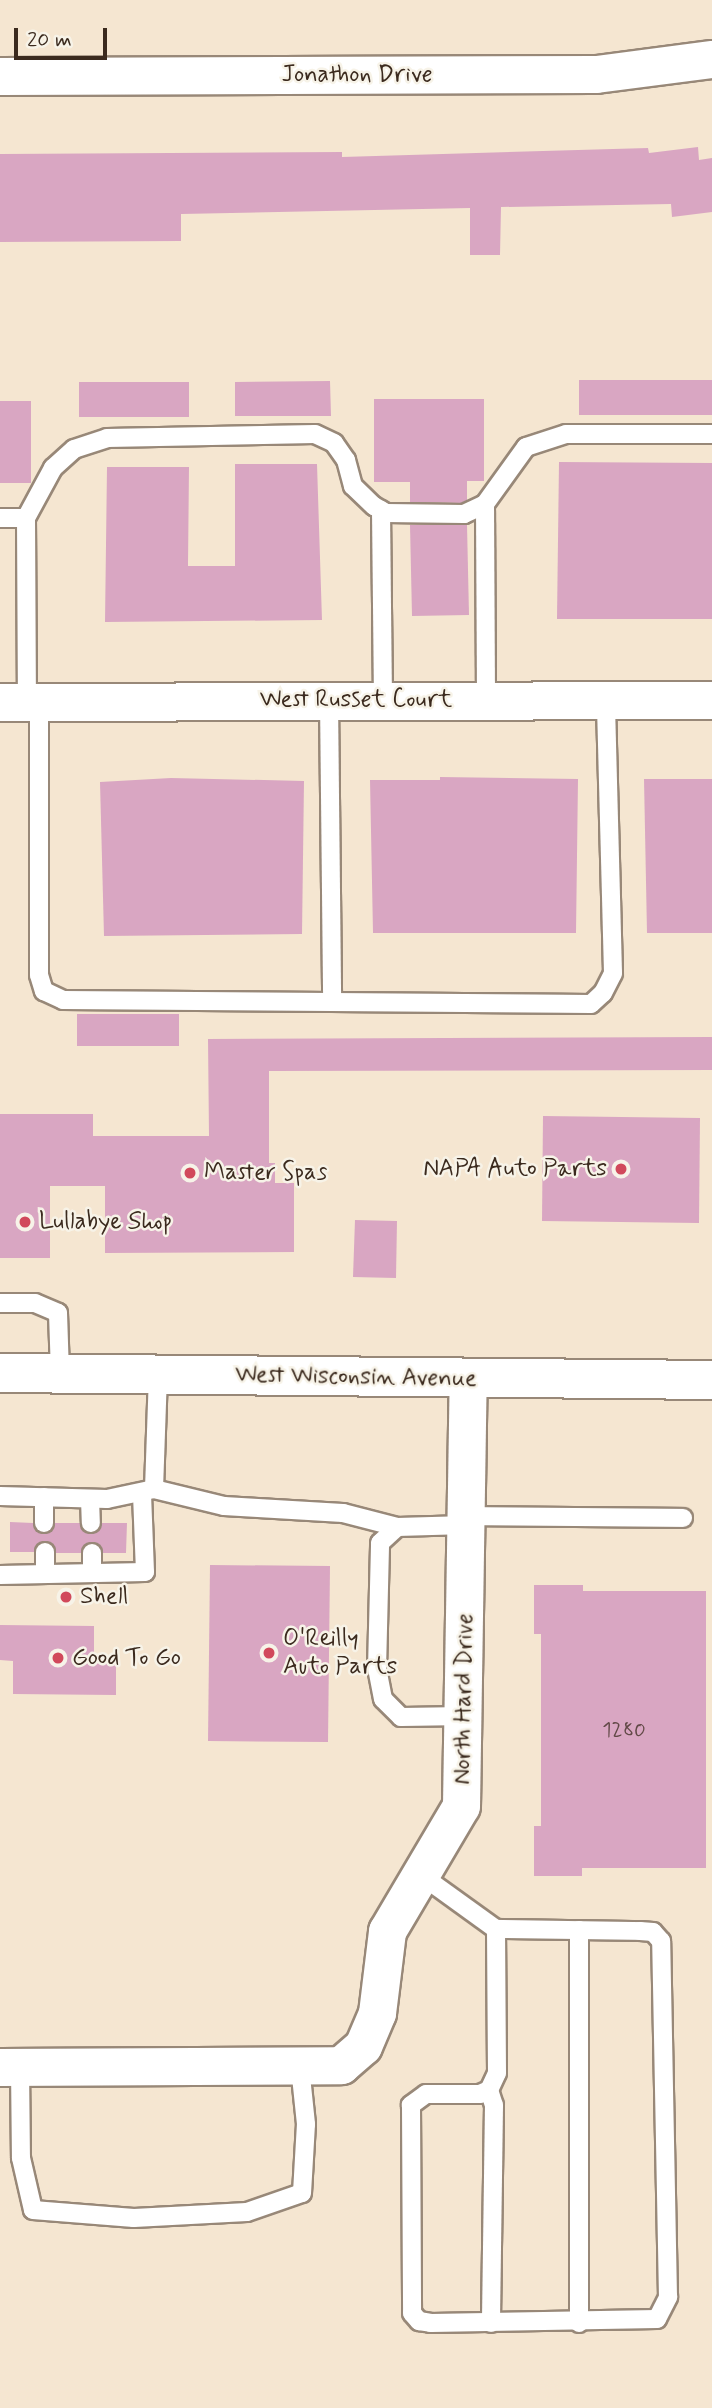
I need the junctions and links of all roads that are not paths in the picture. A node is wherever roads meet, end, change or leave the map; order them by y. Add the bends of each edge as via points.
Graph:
1 (712, 59) edge
2 (0, 76) edge
3 (712, 434) edge
4 (485, 504) junction
5 (382, 510) junction
6 (0, 518) edge
7 (26, 518) junction
8 (486, 699) junction
9 (329, 700) junction
10 (712, 700) edge
11 (383, 701) junction
12 (606, 701) junction
13 (22, 702) edge
14 (332, 1002) junction
15 (0, 1303) edge
16 (0, 1373) edge
17 (60, 1374) junction
18 (158, 1375) junction
19 (468, 1379) junction
20 (712, 1380) edge
21 (148, 1492) junction
22 (0, 1496) edge
23 (44, 1497) junction
24 (90, 1499) junction
25 (683, 1518) dead end
26 (467, 1521) junction
27 (44, 1523) dead end
28 (91, 1523) dead end
29 (397, 1527) junction
30 (44, 1552) dead end
31 (92, 1553) dead end
32 (92, 1573) junction
33 (0, 1574) edge
34 (45, 1574) junction
35 (465, 1716) junction
36 (421, 1875) junction
37 (496, 1929) junction
38 (579, 1930) junction
39 (10, 2067) edge
40 (300, 2067) junction
41 (489, 2090) junction
42 (492, 2323) junction
43 (579, 2323) junction

1 - 2 street, Jonathon Drive via 596,74
3 - 4 lane via 566,435 526,447
4 - 5 lane via 464,514
4 - 8 lane
5 - 7 lane via 353,486 346,460 334,443 315,435 155,436 107,438 74,449 53,468
5 - 11 lane
6 - 7 lane
7 - 13 lane
8 - 11 street, West Russet Court
8 - 12 street, West Russet Court
9 - 11 street, West Russet Court
9 - 13 street, West Russet Court
9 - 14 lane
10 - 12 street, West Russet Court
12 - 14 lane via 614,973 603,993 591,1004
13 - 14 lane via 39,975 44,991 63,1000
15 - 17 lane via 35,1303 58,1313
16 - 17 main road, West Wisconsin Avenue
17 - 18 main road, West Wisconsin Avenue
18 - 19 main road, West Wisconsin Avenue
18 - 21 lane
19 - 20 main road, West Wisconsin Avenue
19 - 26 street, North Hard Drive
21 - 24 lane
21 - 29 lane via 225,1506 344,1513
21 - 32 lane via 145,1572
22 - 23 lane
23 - 24 lane
23 - 27 lane
24 - 28 lane
25 - 26 lane
26 - 29 lane
26 - 35 street, North Hard Drive
29 - 35 lane via 380,1543 377,1669 383,1699 401,1717
30 - 34 lane
31 - 32 lane
32 - 34 lane
33 - 34 lane
35 - 36 street, North Hard Drive via 461,1806
36 - 37 lane
36 - 40 street, North Hard Drive via 387,1931 377,2013 363,2046 341,2065
37 - 38 lane
37 - 41 lane via 497,2073
38 - 43 lane
38 - 43 lane via 653,1932 664,1952 668,2297 657,2319
39 - 40 street, North Hard Drive
39 - 40 lane via 33,2210 135,2218 247,2212 302,2193 306,2124
41 - 42 lane via 494,2105
41 - 42 lane via 426,2094 411,2105 409,2303 419,2321
42 - 43 lane

